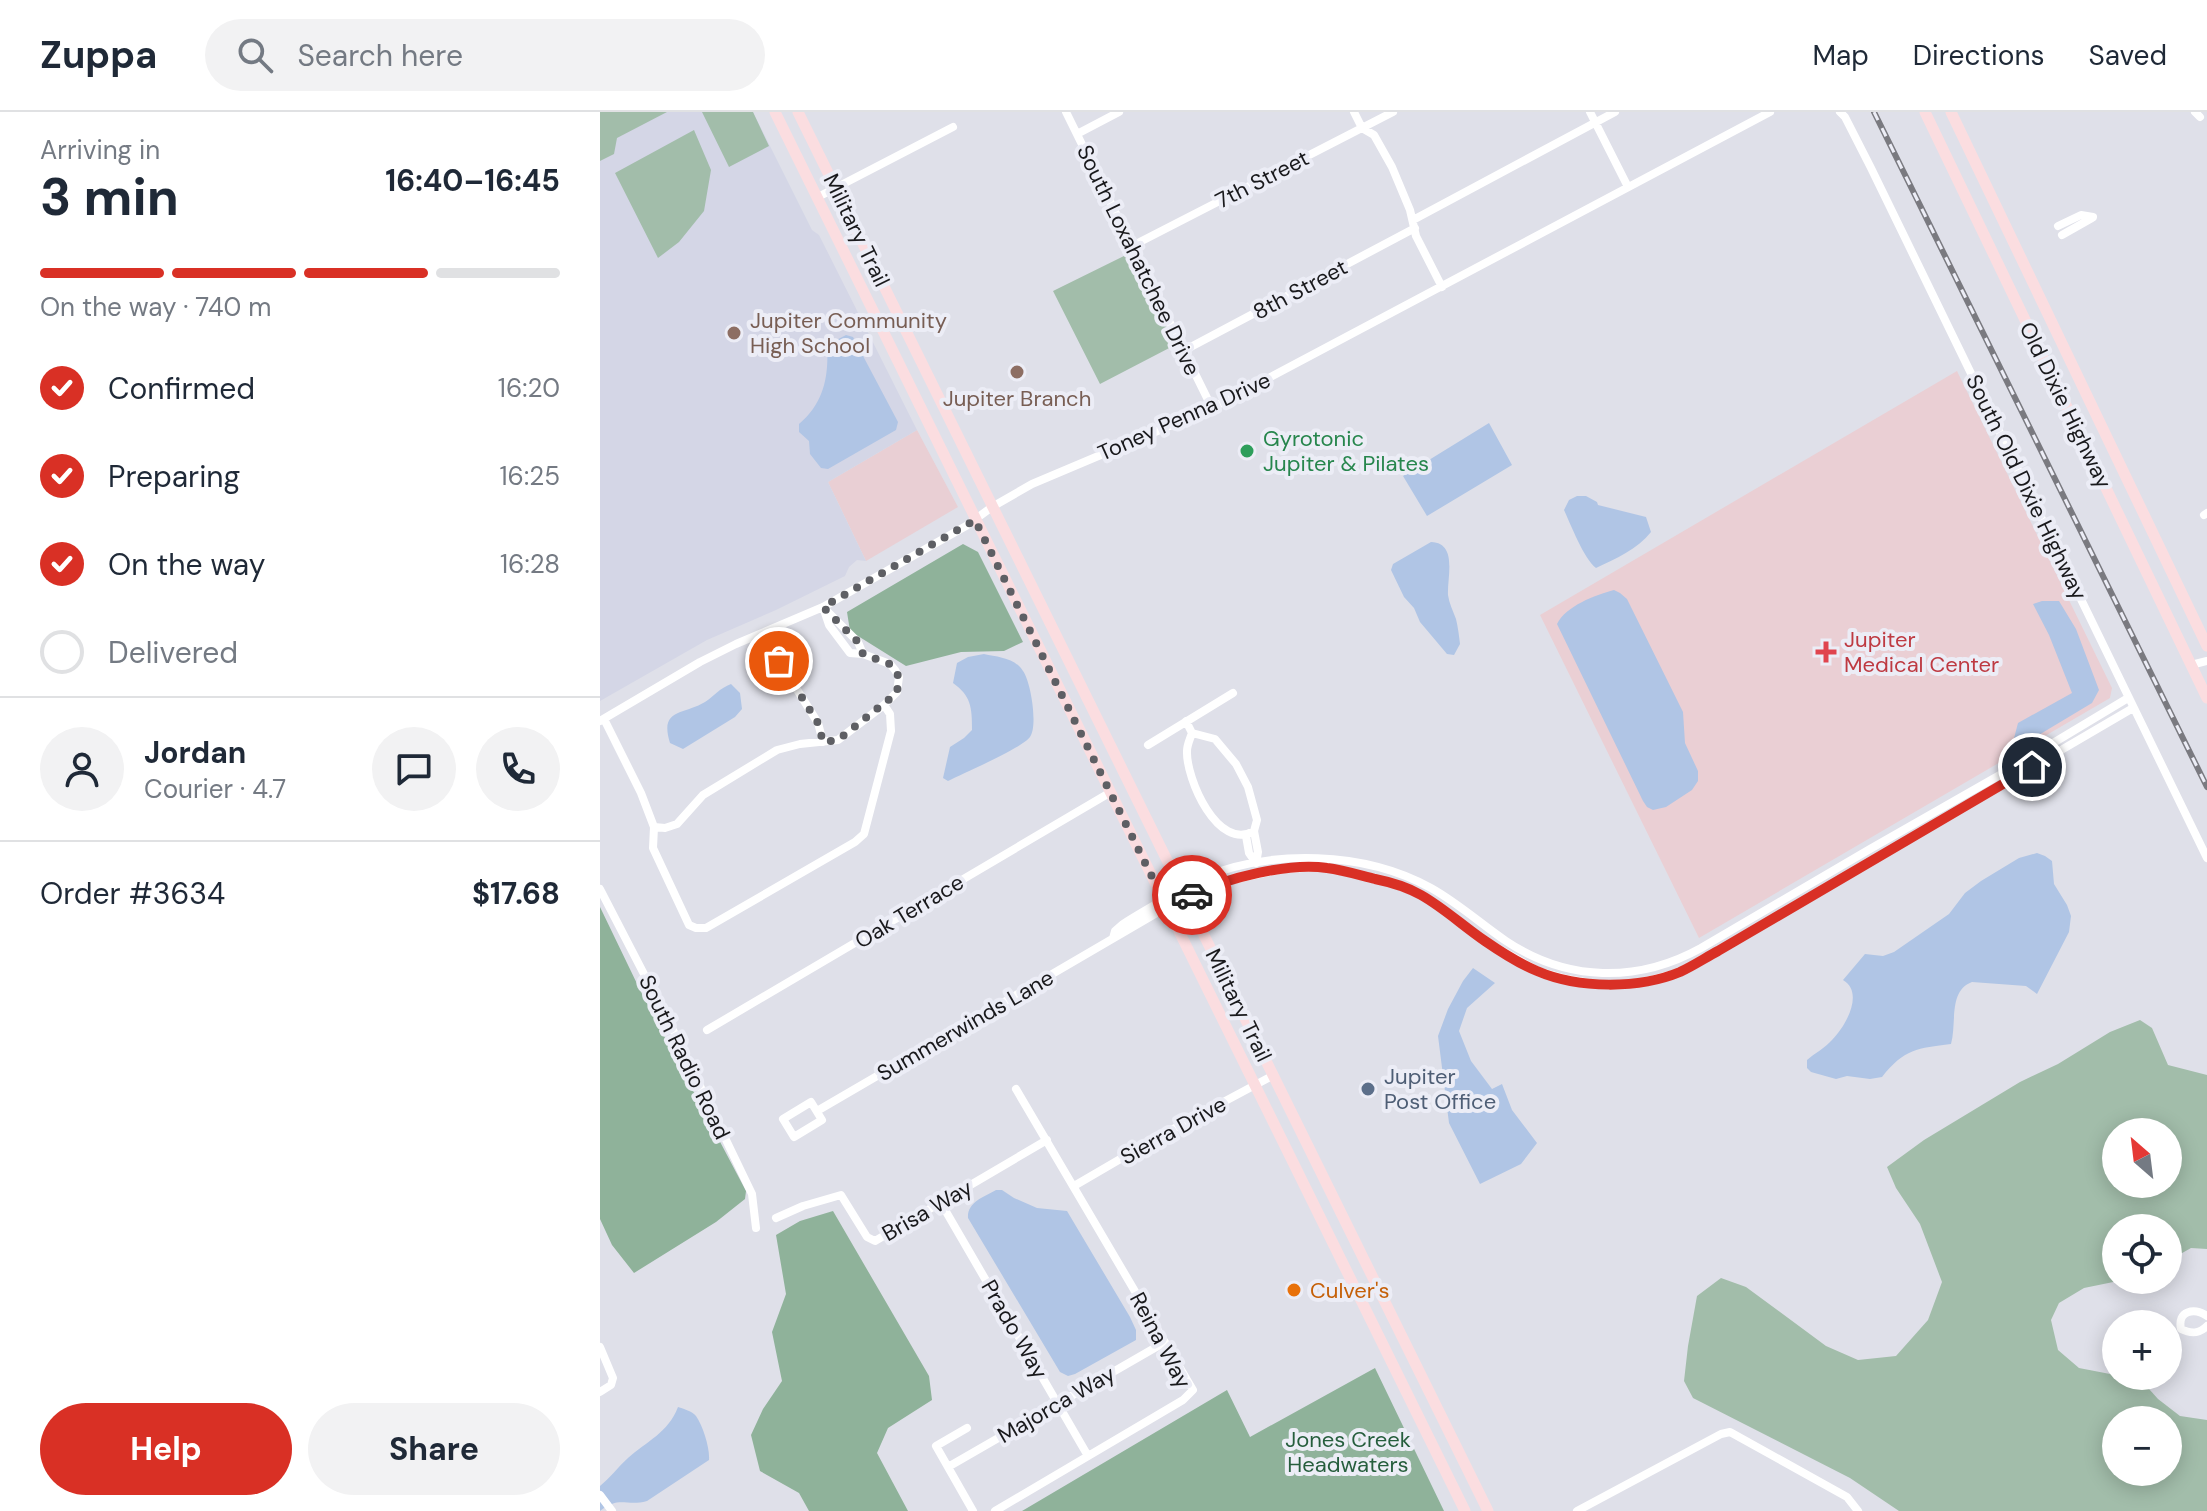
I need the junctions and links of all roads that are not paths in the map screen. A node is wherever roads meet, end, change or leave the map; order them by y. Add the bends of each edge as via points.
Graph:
1 (775, 112) edge
2 (798, 112) edge
3 (1066, 112) edge
4 (1119, 112) edge
5 (1354, 112) edge
6 (1393, 112) edge
7 (1590, 112) edge
8 (1615, 112) edge
9 (1770, 112) edge
10 (1925, 112) edge
11 (1951, 112) edge
12 (1843, 114) edge
13 (1595, 122) junction
14 (953, 127) dead end
15 (1362, 128) junction
16 (1077, 134) junction
17 (1628, 187) junction
18 (836, 188) junction
19 (818, 197) junction
20 (2093, 217) dead end
21 (1414, 224) junction
22 (2060, 230) dead end
23 (1132, 246) junction
24 (1442, 287) junction
25 (1185, 350) junction
26 (1212, 408) junction
27 (992, 507) junction
28 (975, 520) junction
29 (823, 607) junction
30 (2207, 646) edge
31 (779, 661) dead end
32 (2207, 661) edge
33 (2191, 665) junction
34 (1233, 693) dead end
35 (2128, 698) junction
36 (2207, 698) edge
37 (884, 705) junction
38 (2133, 708) junction
39 (602, 720) edge
40 (1186, 721) junction
41 (1192, 733) junction
42 (823, 742) junction
43 (1148, 745) dead end
44 (1111, 792) junction
45 (654, 827) junction
46 (1250, 834) junction
47 (2207, 858) edge
48 (1256, 863) junction
49 (600, 889) edge
50 (1183, 894) junction
51 (1165, 903) junction
52 (707, 1030) dead end
53 (1274, 1075) junction
54 (1255, 1085) junction
55 (1016, 1089) dead end
56 (817, 1111) junction
57 (1047, 1140) junction
58 (1074, 1186) junction
59 (941, 1203) junction
60 (776, 1218) dead end
61 (756, 1228) dead end
62 (2207, 1316) edge
63 (2207, 1326) edge
64 (1165, 1342) junction
65 (600, 1347) edge
66 (600, 1392) edge
67 (1058, 1403) junction
68 (967, 1428) dead end
69 (1088, 1456) junction
70 (948, 1467) junction
71 (600, 1495) edge
72 (612, 1511) edge
73 (973, 1511) edge
74 (995, 1511) edge
75 (1465, 1511) edge
76 (1488, 1511) edge
77 (1577, 1511) edge
78 (1858, 1511) edge

1 - 19 main road, Military Trail
2 - 18 main road, Military Trail
3 - 16 street, South Loxahatchee Drive
4 - 16 street
5 - 15 street
6 - 15 street, 7th Street
7 - 13 street
8 - 13 street, 8th Street
9 - 17 street, Toney Penna Drive
10 - 33 main road, Old Dixie Highway
11 - 30 main road, Old Dixie Highway
12 - 35 street, South Old Dixie Highway
13 - 17 street
13 - 21 street, 8th Street
14 - 18 street
15 - 21 street via 1380,145
15 - 23 street, 7th Street
16 - 23 street, South Loxahatchee Drive
17 - 24 street, Toney Penna Drive
18 - 19 street
18 - 27 main road, Military Trail
19 - 28 main road, Military Trail
20 - 22 street via 2081,215
21 - 24 street
21 - 25 street, 8th Street
23 - 25 street, South Loxahatchee Drive
24 - 26 street, Toney Penna Drive
25 - 26 street, South Loxahatchee Drive
26 - 27 street, Toney Penna Drive via 1052,475
27 - 28 street, Toney Penna Drive
27 - 50 main road, Military Trail
28 - 29 street, Toney Penna Drive
28 - 44 main road, Military Trail
29 - 37 street via 863,654 890,664 899,677 897,692
29 - 39 street, Toney Penna Drive via 712,656
31 - 42 street via 818,723
32 - 33 street
33 - 36 main road, Old Dixie Highway
34 - 40 street
35 - 38 street, South Old Dixie Highway
35 - 48 street via 1691,954 1634,973 1596,974 1526,953 1431,888 1378,867 1327,857
37 - 42 street via 838,740
37 - 45 street via 891,731 864,834 706,928 689,925 653,848
38 - 47 street, South Old Dixie Highway
38 - 50 street via 1718,951 1680,972 1635,984 1602,985 1538,971 1418,893 1325,867 1284,869
39 - 45 street
40 - 41 street
40 - 43 street
41 - 46 street via 1215,739 1236,764 1257,820
41 - 46 street via 1187,750 1198,796 1225,828 1239,836
42 - 45 street via 777,750 703,795 677,824
44 - 51 main road, Military Trail
44 - 52 street, Oak Terrace
46 - 48 street via 1249,853
48 - 50 street via 1201,878
49 - 61 street, South Radio Road via 752,1194
50 - 51 street, Summerwinds Lane
50 - 53 main road, Military Trail
51 - 54 main road, Military Trail
51 - 56 street, Summerwinds Lane
53 - 54 street, Sierra Drive
53 - 76 main road, Military Trail
54 - 58 street, Sierra Drive
54 - 75 main road, Military Trail
55 - 57 street, Reina Way
56 - 56 street via 822,1120 794,1137 783,1119 811,1102
57 - 58 street, Reina Way
57 - 59 street, Brisa Way
58 - 64 street, Reina Way
59 - 60 street, Brisa Way via 875,1241 867,1237 841,1195
59 - 67 street, Prado Way
62 - 63 street via 2188,1311 2180,1321 2188,1332
64 - 67 street, Majorca Way
64 - 69 street, Reina Way via 1193,1390 1190,1395
65 - 66 street via 613,1378
67 - 69 street, Prado Way
67 - 70 street, Majorca Way
68 - 70 street via 936,1446
69 - 74 street, Reina Way
70 - 73 street
71 - 72 street
77 - 78 street via 1730,1432 1847,1497

